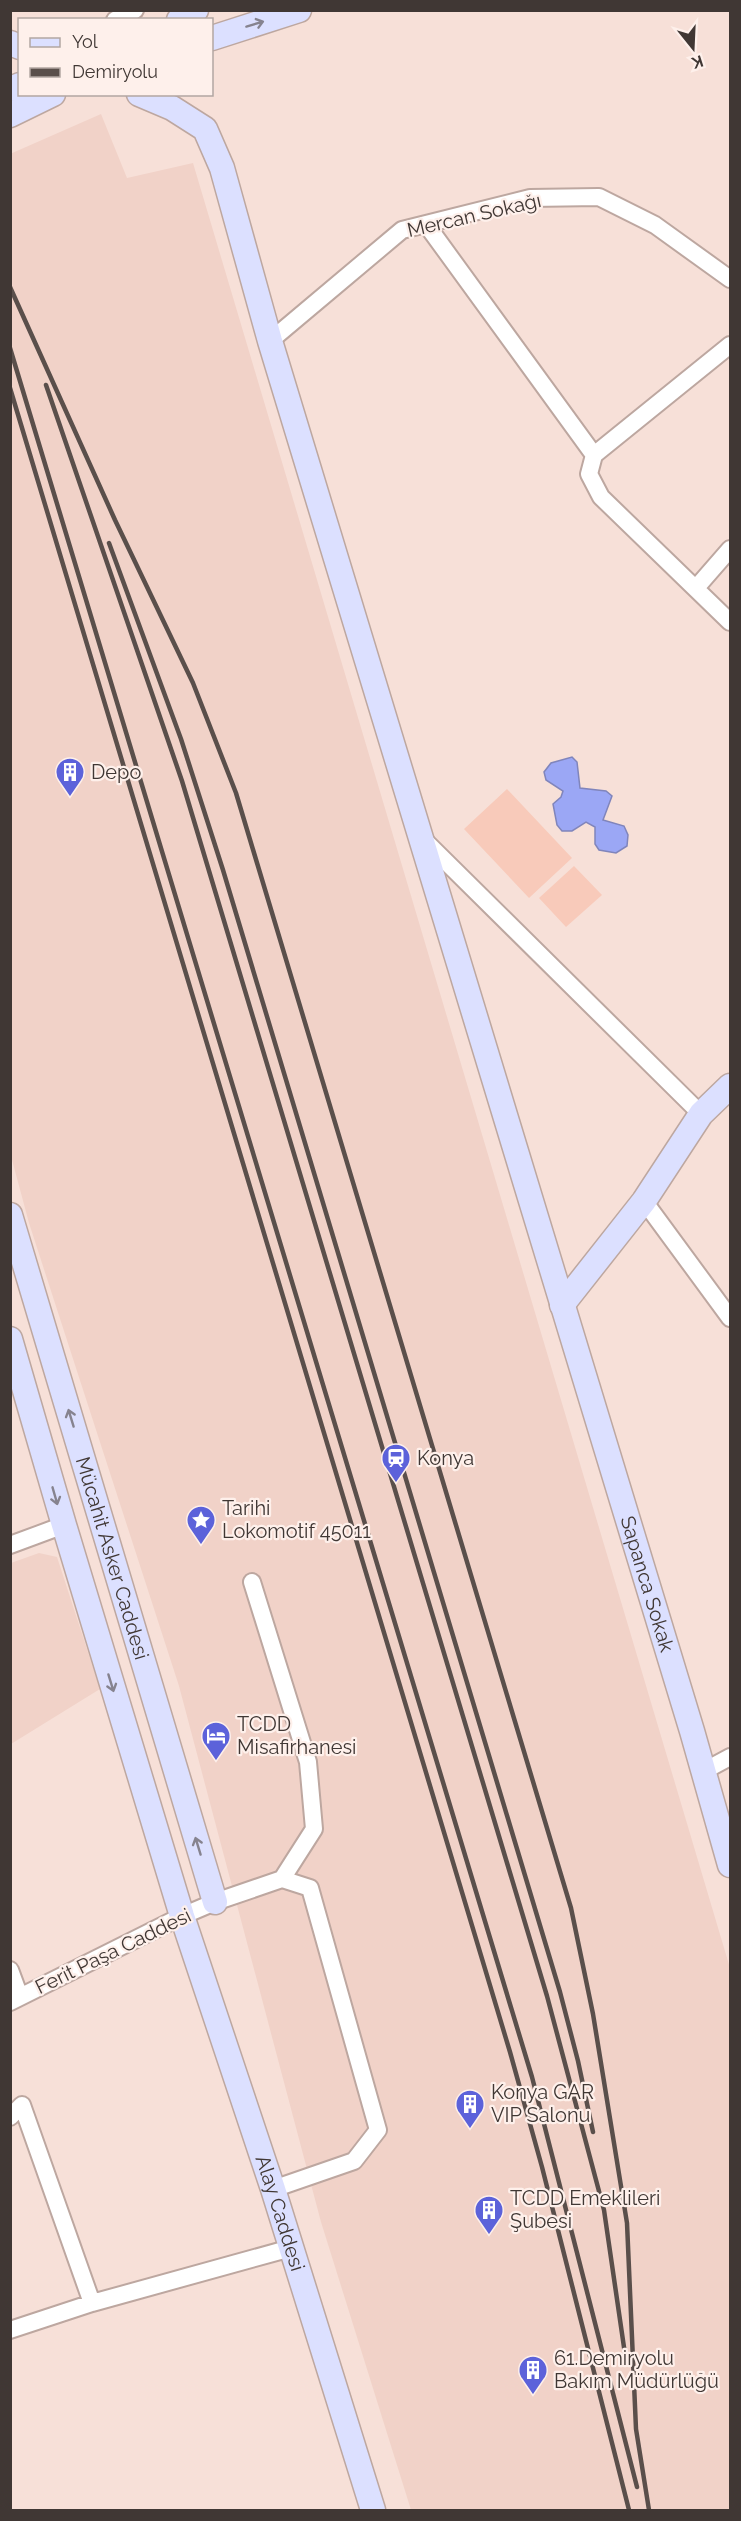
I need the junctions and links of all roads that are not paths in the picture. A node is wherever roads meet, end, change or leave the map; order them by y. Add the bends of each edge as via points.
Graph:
1 (135, 10) edge
2 (196, 10) edge
3 (299, 10) edge
4 (119, 18) edge
5 (182, 18) edge
6 (213, 38) edge
7 (49, 96) edge
8 (143, 96) edge
9 (10, 116) edge
10 (426, 224) junction
11 (730, 279) edge
12 (270, 341) junction
13 (730, 345) edge
14 (594, 455) junction
15 (730, 549) edge
16 (696, 588) junction
17 (730, 622) edge
18 (418, 834) junction
19 (730, 1086) edge
20 (702, 1114) junction
21 (644, 1201) junction
22 (10, 1215) edge
23 (562, 1305) junction
24 (730, 1318) edge
25 (10, 1339) edge
26 (64, 1525) junction
27 (10, 1545) edge
28 (252, 1582) dead end
29 (730, 1757) edge
30 (704, 1771) junction
31 (730, 1865) edge
32 (282, 1879) junction
33 (215, 1902) junction
34 (182, 1916) junction
35 (10, 1970) edge
36 (15, 2000) edge
37 (16, 2111) edge
38 (273, 2189) junction
39 (291, 2248) junction
40 (92, 2302) junction
41 (10, 2330) edge
42 (372, 2511) edge

1 - 4 street
2 - 5 main road
6 -> 3 main road
7 - 9 main road
8 - 12 main road, Sapanca Sokak via 172,108 205,129 222,168
10 - 11 street, Mercan Sokağı via 530,198 599,197 655,225
10 - 12 street, Mercan Sokağı via 402,230
10 - 14 street
12 - 18 main road, Sapanca Sokak
13 - 14 street
14 - 16 street via 589,474 601,497
15 - 16 street
16 - 17 street
18 - 20 street
18 - 23 main road, Sapanca Sokak
19 - 20 main road
20 - 21 main road
21 - 23 main road
21 - 24 street
33 -> 22 main road, Mücahit Asker Caddesi
23 - 30 main road, Sapanca Sokak
25 -> 26 main road, Mücahit Asker Caddesi
26 - 27 street
26 -> 34 main road, Mücahit Asker Caddesi
28 - 32 street via 308,1762 314,1828
29 - 30 street
30 - 31 main road, Sapanca Sokak
32 - 33 street, Ferit Paşa Caddesi
32 - 38 street via 310,1888 378,2130 354,2161
33 - 34 street, Ferit Paşa Caddesi
34 - 36 street, Ferit Paşa Caddesi
34 - 38 main road, Alay Caddesi
35 - 36 street
37 - 40 street
38 - 39 main road, Alay Caddesi
39 - 40 street
39 - 42 main road, Alay Caddesi
40 - 41 street

